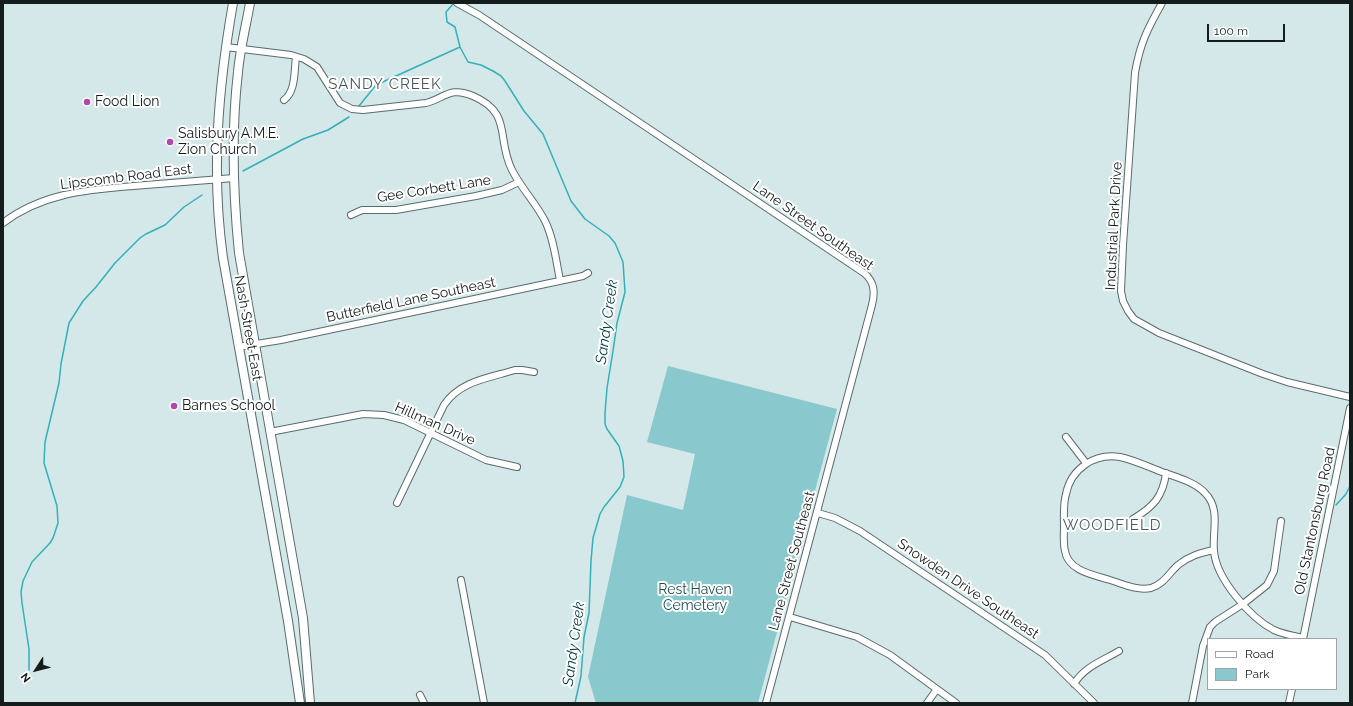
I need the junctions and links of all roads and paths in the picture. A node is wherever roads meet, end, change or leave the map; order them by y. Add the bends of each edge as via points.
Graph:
1 (233, 3) edge
2 (250, 3) edge
3 (458, 3) edge
4 (1162, 3) edge
5 (226, 47) junction
6 (241, 50) junction
7 (296, 57) junction
8 (284, 100) dead end
9 (234, 178) junction
10 (216, 180) junction
11 (519, 182) junction
12 (351, 215) dead end
13 (3, 223) edge
14 (588, 273) dead end
15 (560, 280) junction
16 (254, 344) junction
17 (238, 347) junction
18 (534, 372) dead end
19 (1350, 397) edge
20 (1350, 408) edge
21 (270, 432) junction
22 (430, 433) junction
23 (1066, 437) dead end
24 (1086, 463) junction
25 (517, 467) dead end
26 (1166, 473) junction
27 (397, 503) dead end
28 (818, 513) junction
29 (1134, 519) dead end
30 (1281, 521) dead end
31 (1214, 550) junction
32 (461, 580) dead end
33 (1243, 604) junction
34 (790, 617) junction
35 (1303, 638) edge
36 (1119, 651) dead end
37 (1074, 684) junction
38 (937, 689) junction
39 (1292, 690) edge
40 (420, 695) dead end
41 (300, 703) edge
42 (310, 703) edge
43 (424, 703) edge
44 (484, 703) edge
45 (766, 703) edge
46 (927, 703) edge
47 (956, 703) edge
48 (1094, 703) edge
49 (1192, 703) edge
50 (1289, 703) edge

1 - 5 main road, Nash Street East
2 - 6 main road, Nash Street East
3 - 28 street, Lane Street Southeast via 851,264 872,281 872,306
4 - 19 street, Industrial Park Drive via 1142,42 1135,73 1123,245 1123,301 1134,319 1159,333 1273,378
5 - 6 street
5 - 10 main road, Nash Street East via 219,104
6 - 7 street
6 - 9 main road, Nash Street East via 234,133
7 - 8 street via 292,90
7 - 11 street via 317,68 338,100 352,109 426,103 454,92 466,93 479,99 497,114 502,127 506,155
9 - 10 street, Lipscomb Road East
9 - 16 main road, Nash Street East via 239,253
10 - 13 street, Lipscomb Road East via 64,194 25,208
10 - 17 main road, Nash Street East via 220,239
11 - 12 street, Gee Corbett Lane via 482,195 396,210 362,210
11 - 15 street via 546,222
14 - 15 street, Butterfield Lane Southeast
15 - 16 street, Butterfield Lane Southeast
16 - 17 street, Butterfield Lane Southeast
16 - 21 main road, Nash Street East
17 - 41 main road, Nash Street East via 288,620
18 - 22 street via 515,370 460,388 444,404
20 - 35 street, Old Stantonsburg Road
21 - 22 street, Hillman Drive via 374,414 394,417
21 - 42 main road, Nash Street East via 303,618
22 - 25 street, Hillman Drive via 486,460
22 - 27 street
23 - 24 street
24 - 26 street via 1105,457 1120,457
24 - 31 street via 1071,480 1065,498 1065,552 1075,567 1135,588 1148,588 1162,582 1190,556
26 - 29 street via 1165,483 1156,500
26 - 31 street via 1194,484 1210,498 1216,516
28 - 34 street, Lane Street Southeast
28 - 37 street, Snowden Drive Southeast via 860,530 1045,655
30 - 33 street via 1276,564 1271,578 1262,590
31 - 33 street via 1223,579
32 - 44 street
33 - 35 street via 1269,627
33 - 49 street via 1210,627 1203,646
34 - 38 street via 857,637 890,655
34 - 45 street, Lane Street Southeast
36 - 37 street via 1086,669
37 - 48 street, Snowden Drive Southeast
38 - 46 street
38 - 47 street
39 - 50 street
40 - 43 street

